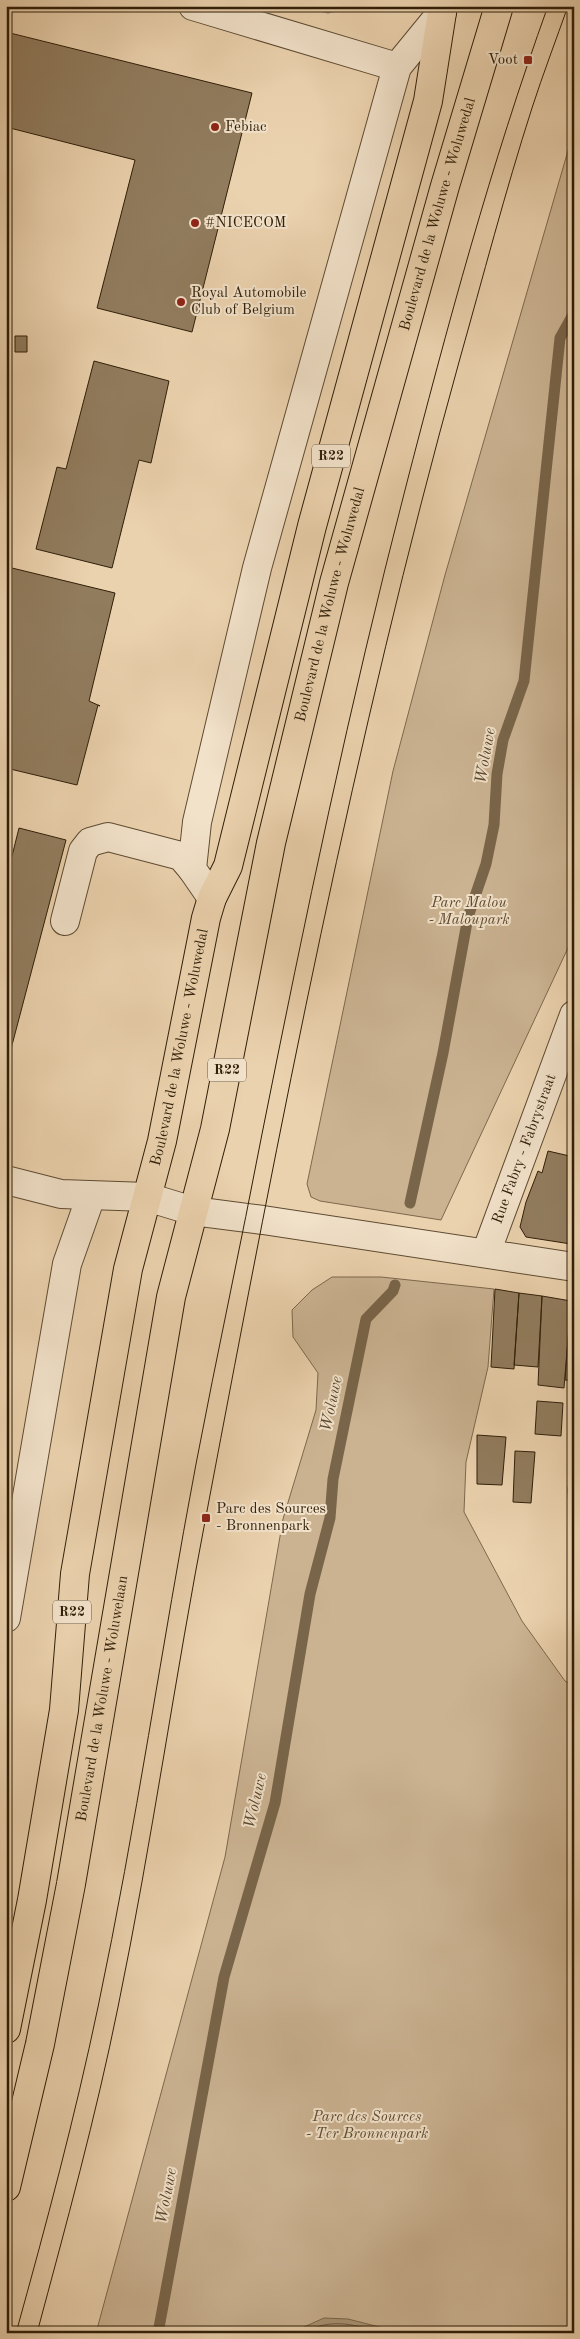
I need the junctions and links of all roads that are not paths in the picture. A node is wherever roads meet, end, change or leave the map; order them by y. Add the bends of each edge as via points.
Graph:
1 (193, 6) edge
2 (499, 6) edge
3 (443, 9) edge
4 (397, 67) junction
5 (197, 822) junction
6 (156, 848) junction
7 (192, 869) junction
8 (212, 898) junction
9 (65, 921) dead end
10 (574, 1015) edge
11 (6, 1180) edge
12 (91, 1196) junction
13 (148, 1197) junction
14 (193, 1211) junction
15 (486, 1253) junction
16 (574, 1267) edge
17 (6, 1618) edge
18 (6, 2029) edge
19 (6, 2187) edge

1 - 4 street
2 - 14 highway, Boulevard de la Woluwe - Woluwedal / R22 via 334,583 271,843 215,1129
3 - 4 street, Boulevard de la Woluwe - Woluwedal
3 - 8 highway, Boulevard de la Woluwe - Woluwedal / R22 via 428,101 312,526 228,866
4 - 5 street, Boulevard de la Woluwe - Woluwedal via 257,568
5 - 6 street via 181,838
5 - 7 street, Boulevard de la Woluwe - Woluwedal
6 - 7 street via 181,856
6 - 9 street via 108,837 90,842 83,851
7 - 8 street
8 - 13 highway, Boulevard de la Woluwe - Woluwedal / R22
10 - 15 street, Rue Fabry - Fabrystraat
11 - 12 street via 60,1194
12 - 13 street
12 - 17 street via 67,1264
13 - 14 street
13 - 18 highway, R22 via 128,1269 75,1574 64,1710 32,1900
14 - 15 street
14 - 19 highway, Boulevard de la Woluwe - Woluwelaan / R22 via 171,1297 69,1894 40,2044
15 - 16 street

